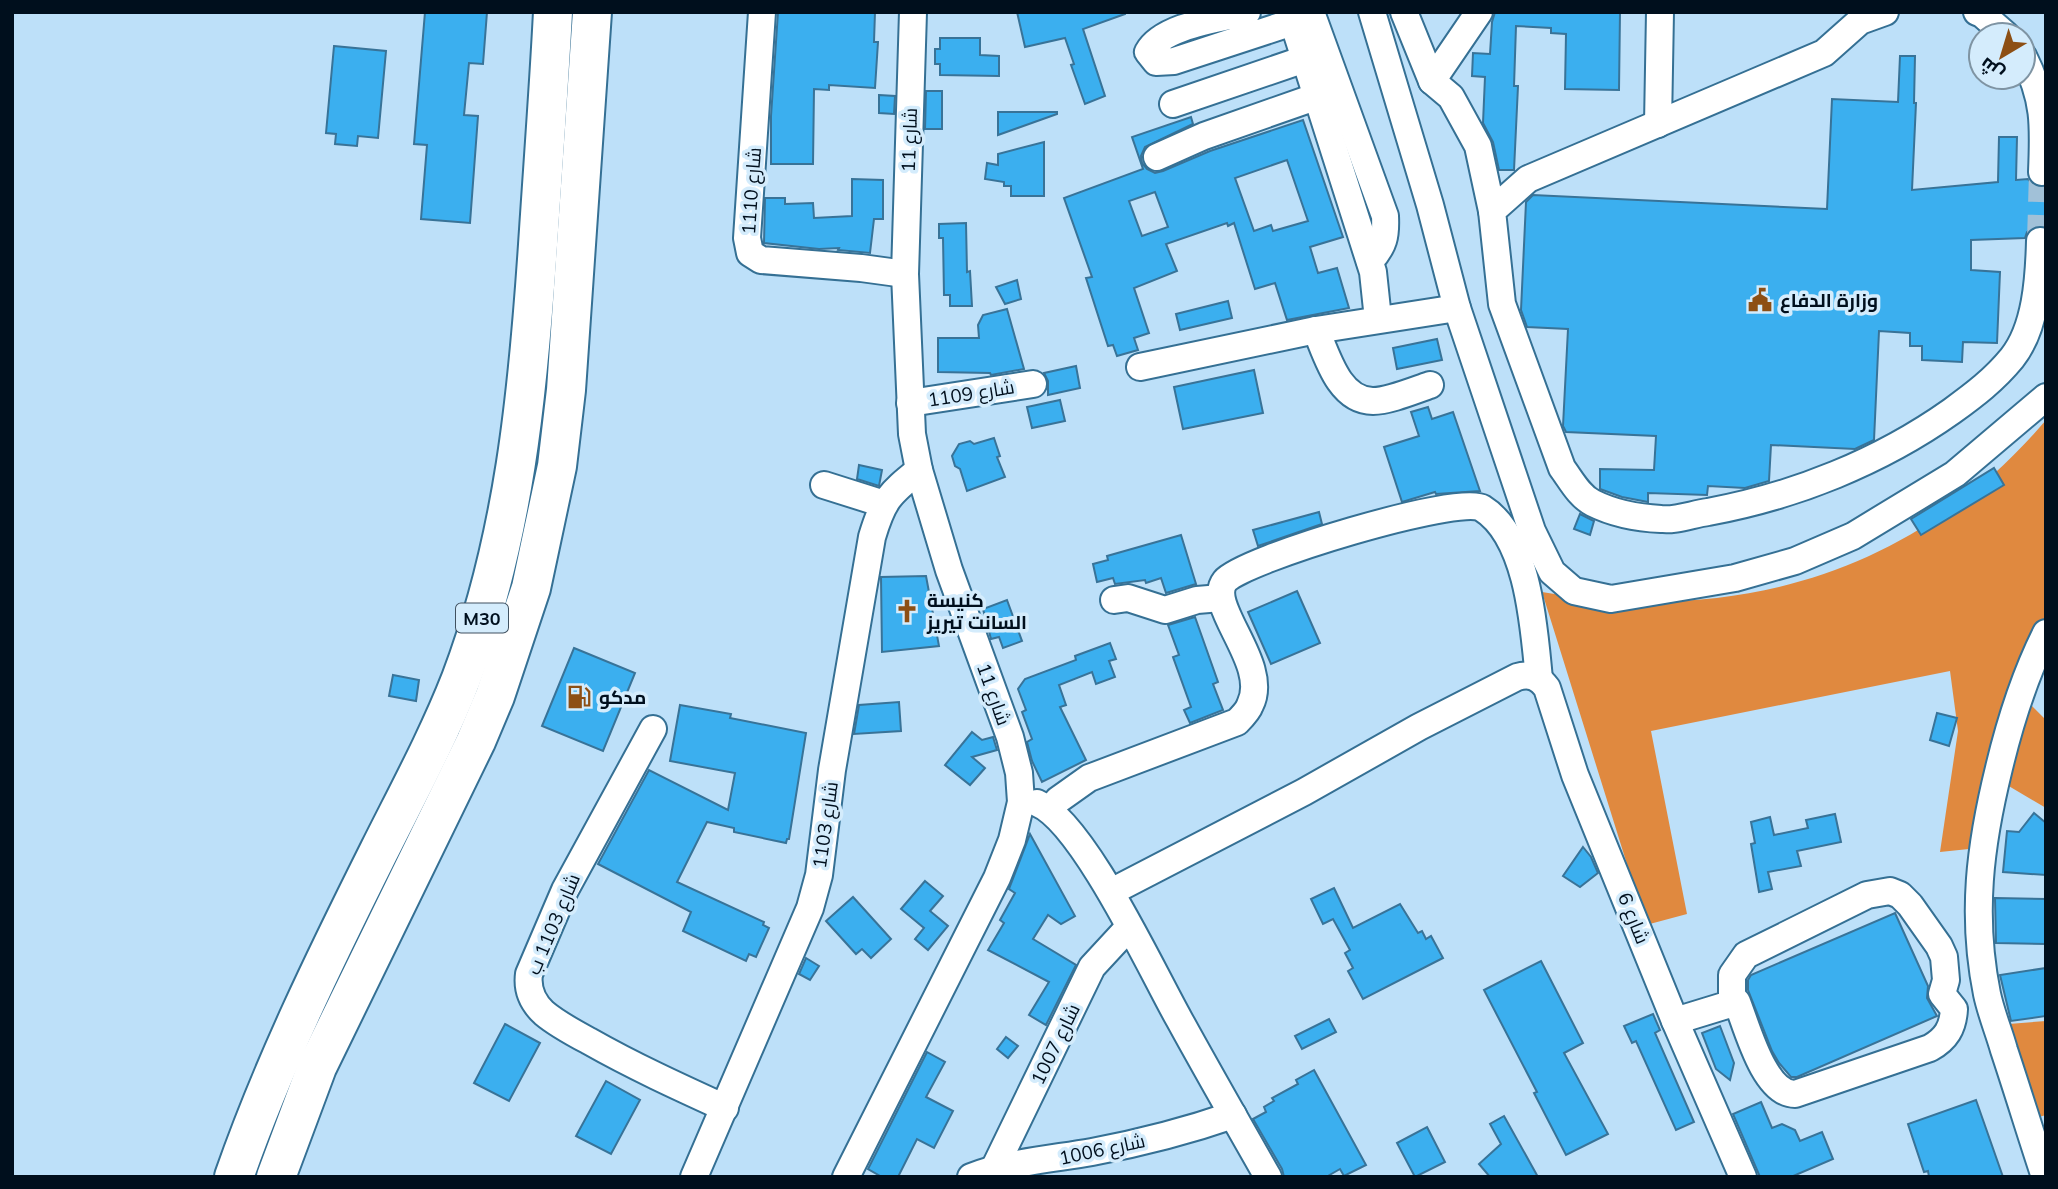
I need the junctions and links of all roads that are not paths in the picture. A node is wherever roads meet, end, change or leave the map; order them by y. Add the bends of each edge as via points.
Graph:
1 (553, 12) edge
2 (592, 12) edge
3 (762, 12) edge
4 (913, 12) edge
5 (1247, 12) edge
6 (1372, 12) edge
7 (1404, 12) edge
8 (1479, 12) edge
9 (1660, 12) edge
10 (1885, 12) edge
11 (1298, 15) edge
12 (1305, 59) junction
13 (1392, 76) junction
14 (1436, 80) junction
15 (2037, 90) edge
16 (1318, 96) junction
17 (1173, 104) dead end
18 (1658, 124) junction
19 (1348, 148) junction
20 (1157, 157) dead end
21 (2042, 172) dead end
22 (1492, 211) junction
23 (2040, 241) dead end
24 (905, 274) junction
25 (1457, 308) junction
26 (1378, 319) junction
27 (1316, 330) junction
28 (1140, 367) dead end
29 (1033, 384) dead end
30 (1430, 385) dead end
31 (2046, 397) edge
32 (909, 403) junction
33 (919, 470) junction
34 (824, 485) dead end
35 (884, 504) junction
36 (1221, 598) junction
37 (1114, 600) dead end
38 (2046, 633) edge
39 (1528, 678) junction
40 (653, 729) dead end
41 (1021, 802) junction
42 (1050, 810) junction
43 (1111, 892) junction
44 (1129, 927) junction
45 (1737, 1002) junction
46 (1675, 1021) junction
47 (725, 1108) junction
48 (1233, 1115) junction
49 (983, 1173) edge
50 (234, 1177) edge
51 (276, 1177) edge
52 (694, 1177) edge
53 (846, 1177) edge
54 (1268, 1177) edge
55 (1743, 1177) edge
56 (2045, 1177) edge

1 - 50 highway, M30 via 528,384 513,484 485,608 460,681 287,1044
2 - 51 highway, M30 via 566,390 557,466 531,587 476,741 317,1067
3 - 24 street, شارع 1110 via 747,239 750,253 761,260
4 - 24 street, شارع 11
5 - 11 street via 1176,30 1148,52 1156,62 1174,61
6 - 13 street
7 - 14 street
8 - 14 street
9 - 18 street
10 - 18 street via 1860,21 1824,52
11 - 12 street
11 - 19 street
12 - 16 street
12 - 17 street
13 - 14 street
13 - 25 street
14 - 22 street via 1478,146
15 - 21 street via 2044,119
16 - 19 street
16 - 20 street
18 - 22 street via 1528,179
19 - 26 street
22 - 23 street via 1502,304 1562,468 1591,502 1663,520 1739,506 1828,479 1921,433 1988,385 2014,356 2030,321 2039,281
24 - 32 street, شارع 11
25 - 26 street
25 - 31 street via 1532,531 1552,572 1574,591 1611,599 1735,578 1795,561 1853,536 1955,474
26 - 27 street
27 - 28 street
27 - 30 street via 1338,380 1358,400 1376,402
29 - 32 street, شارع 1109
32 - 33 street, شارع 11
33 - 35 street, شارع 1103
33 - 41 street, شارع 11 via 1010,737
34 - 35 street
35 - 47 street, شارع 1103 via 870,551 819,875 810,908
36 - 37 street via 1165,610 1128,598
36 - 39 street, شارع 6 via 1225,582 1234,573 1292,550 1370,525 1446,508 1480,507 1506,533 1516,555 1532,615
36 - 42 street via 1249,659 1255,689 1250,706 1237,722 1088,778
38 - 56 street via 2004,745 1979,864 1978,913 1988,996
39 - 43 street via 1419,727
39 - 46 street, شارع 6 via 1547,688 1575,775
40 - 47 street, شارع 1103 ب via 565,890 529,974 529,988 543,1012 569,1030
41 - 42 street via 1036,802
41 - 53 street, شارع 11 via 998,878
42 - 43 street
43 - 44 street
44 - 48 street
44 - 49 street, شارع 1007 via 1092,967
45 - 45 street via 1762,1066 1787,1094 1930,1048 1949,1032 1954,1010 1942,994 1947,969 1939,946 1900,895 1882,890 1746,955 1732,975 1732,996
45 - 46 street
46 - 55 street, شارع 6
47 - 52 street, شارع 1103
48 - 49 street, شارع 1006 via 1129,1144
48 - 54 street

